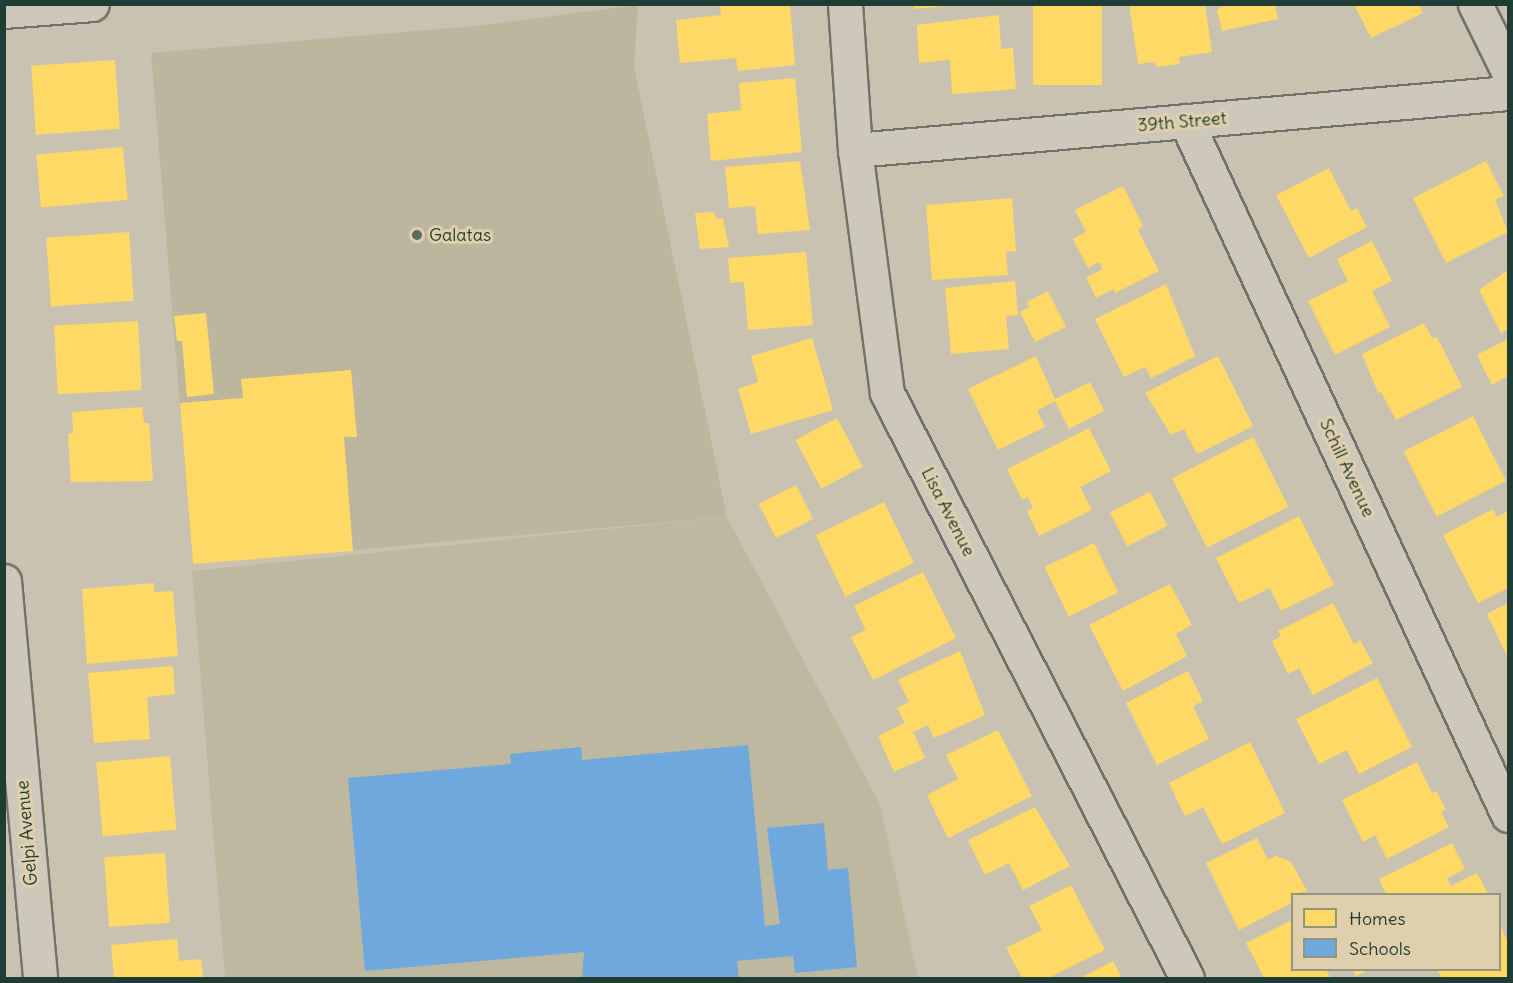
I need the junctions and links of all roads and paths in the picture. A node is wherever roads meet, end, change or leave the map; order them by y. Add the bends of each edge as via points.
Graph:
1 (92, 4) edge
2 (844, 4) edge
3 (1475, 4) edge
4 (4, 11) edge
5 (1509, 71) edge
6 (1509, 93) edge
7 (1185, 121) junction
8 (855, 150) junction
9 (4, 581) edge
10 (11, 736) edge
11 (1509, 815) edge
12 (40, 978) edge
13 (1187, 978) edge

1 - 4 street
2 - 8 street, Lisa Avenue
3 - 5 street
6 - 7 street, 39th Street
7 - 8 street, 39th Street
7 - 11 street, Schill Avenue
8 - 13 street, Lisa Avenue via 887,393
9 - 10 street, Gelpi Avenue
10 - 12 street, Gelpi Avenue

